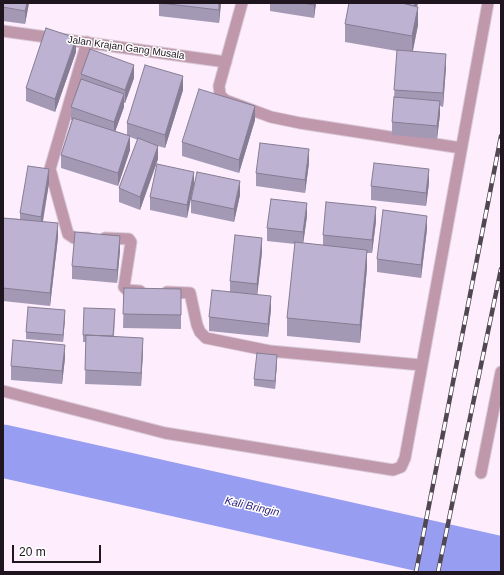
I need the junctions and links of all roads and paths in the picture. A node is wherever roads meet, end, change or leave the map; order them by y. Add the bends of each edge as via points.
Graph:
1 (242, 3) edge
2 (488, 3) edge
3 (3, 31) edge
4 (87, 42) junction
5 (226, 62) junction
6 (461, 148) junction
7 (421, 365) junction
8 (501, 372) edge
9 (3, 391) edge
10 (497, 413) edge
11 (481, 473) dead end

1 - 5 street
2 - 6 street
3 - 4 street, Jalan Krajan Gang Musala
4 - 5 street, Jalan Krajan Gang Musala
4 - 7 street via 51,161 51,176 68,234 74,238 129,239 131,242 124,287 127,290 190,292 197,325 206,338 270,351
5 - 6 street via 220,95 242,107 300,123
6 - 7 street
7 - 9 street via 404,462 393,470 166,433
8 - 10 street
10 - 11 street

